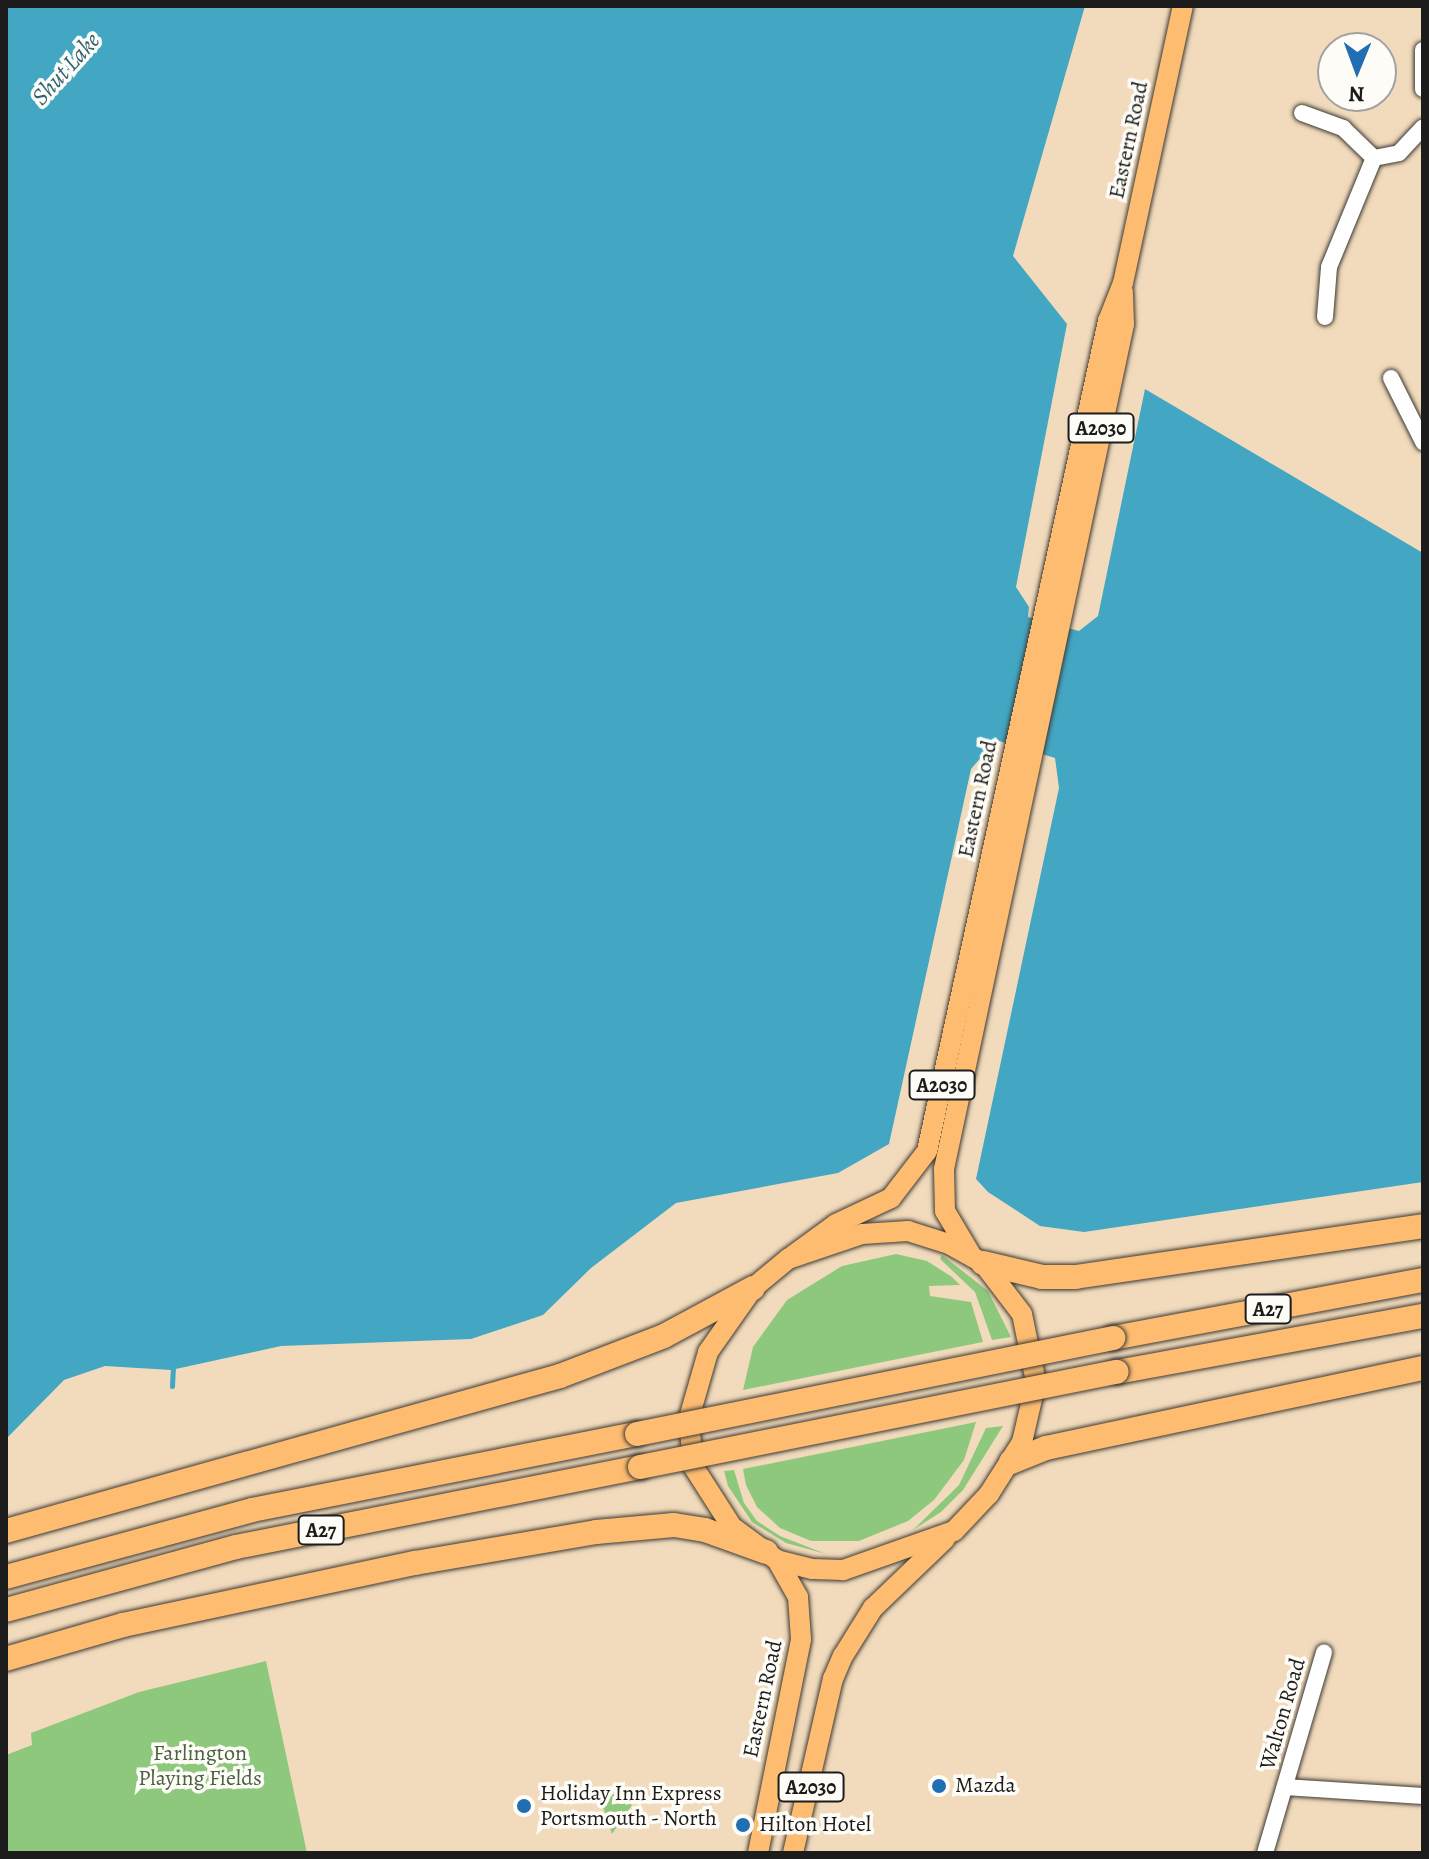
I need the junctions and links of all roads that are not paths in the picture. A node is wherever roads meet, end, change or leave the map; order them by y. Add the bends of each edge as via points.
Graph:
1 (1183, 6) edge
2 (1423, 50) edge
3 (1423, 89) edge
4 (1302, 113) dead end
5 (1423, 127) edge
6 (1374, 158) junction
7 (1325, 317) dead end
8 (1391, 378) dead end
9 (1423, 442) edge
10 (1002, 843) junction
11 (1423, 1226) edge
12 (788, 1259) junction
13 (978, 1260) junction
14 (1423, 1280) edge
15 (753, 1288) junction
16 (1423, 1316) edge
17 (1423, 1368) edge
18 (1011, 1462) junction
19 (6, 1531) edge
20 (954, 1531) junction
21 (771, 1556) junction
22 (6, 1577) edge
23 (6, 1610) edge
24 (1324, 1653) dead end
25 (6, 1659) edge
26 (1285, 1787) junction
27 (1423, 1796) edge
28 (760, 1853) edge
29 (793, 1853) edge
30 (1265, 1853) edge

1 - 10 main road, Eastern Road / A2030 via 1123,283 1124,324 1062,570
2 - 3 street
4 - 6 street via 1343,128
5 - 6 street via 1399,153
6 - 7 street via 1329,267
8 - 9 street
10 - 12 main road, Eastern Road / A2030 via 922,1162 891,1198 836,1224
10 - 13 main road, Eastern Road / A2030 via 942,1184 945,1211
11 - 13 highway via 1075,1277 1042,1277
12 - 13 main road via 862,1234 896,1231 934,1238
12 - 15 main road, Eastern Road
13 - 18 main road, Eastern Road via 1022,1314 1034,1360 1035,1396
14 - 22 highway, A27, bridge via 252,1510
15 - 19 highway via 664,1336 560,1376
15 - 21 main road, Eastern Road via 708,1352 688,1436 703,1489 732,1527
16 - 23 highway, A27, bridge via 236,1547
17 - 18 highway via 1046,1448
18 - 20 main road, Eastern Road
20 - 21 main road via 860,1567 812,1569
20 - 29 main road, A2030 via 873,1608 843,1656 833,1679
21 - 25 highway via 705,1530 674,1525 596,1532 123,1625
21 - 28 main road, Eastern Road / A2030 via 798,1597 801,1639
24 - 26 street, Walton Road
26 - 27 street, Walton Road
26 - 30 street, Walton Road

